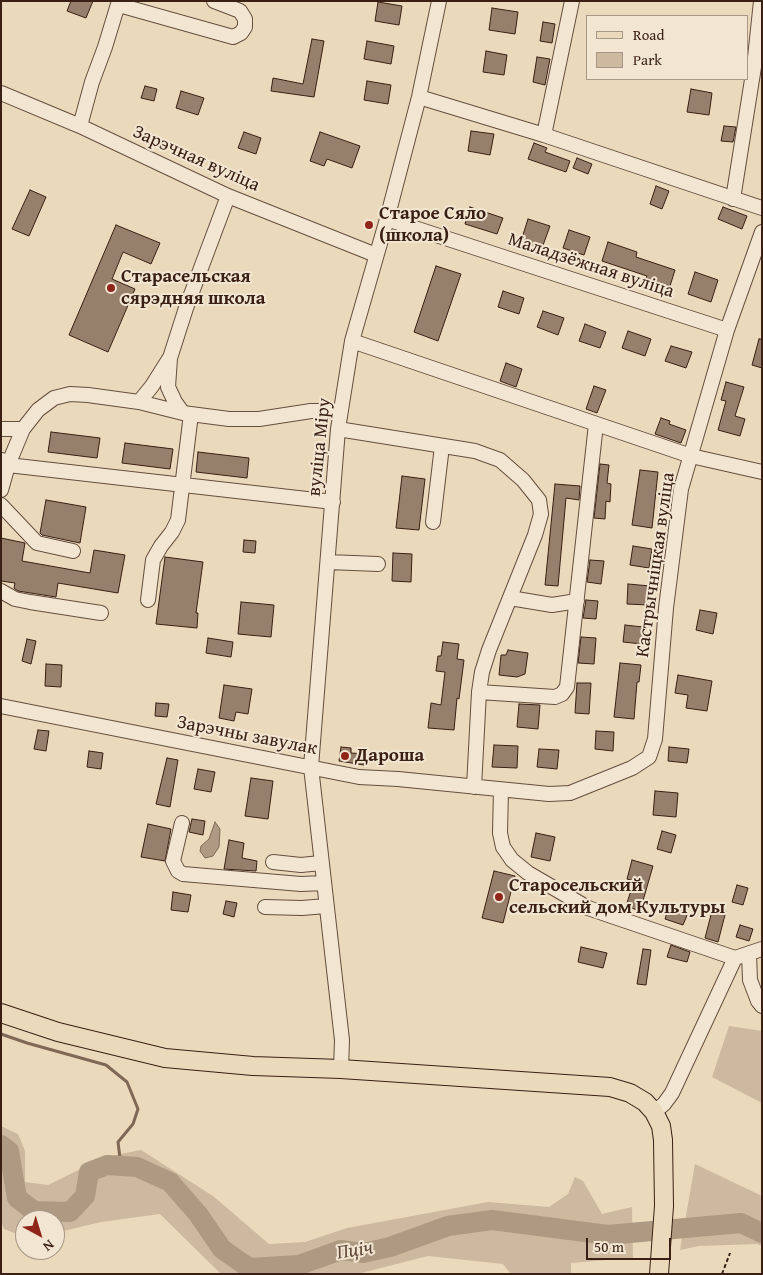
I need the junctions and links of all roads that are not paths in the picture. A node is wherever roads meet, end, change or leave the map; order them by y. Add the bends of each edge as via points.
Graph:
1 (214, 1) edge
2 (439, 1) edge
3 (572, 1) edge
4 (761, 1) edge
5 (119, 3) edge
6 (751, 53) edge
7 (748, 77) edge
8 (748, 80) edge
9 (1, 93) edge
10 (419, 97) junction
11 (80, 126) junction
12 (544, 135) junction
13 (228, 196) junction
14 (733, 199) junction
15 (762, 208) edge
16 (387, 219) junction
17 (762, 232) edge
18 (376, 255) junction
19 (726, 330) junction
20 (352, 341) junction
21 (170, 358) junction
22 (139, 402) junction
23 (341, 411) junction
24 (187, 414) junction
25 (596, 424) junction
26 (1, 429) edge
27 (23, 429) junction
28 (338, 429) junction
29 (442, 446) junction
30 (691, 456) junction
31 (5, 462) edge
32 (762, 472) edge
33 (184, 484) junction
34 (1, 490) edge
35 (333, 502) junction
36 (1, 505) edge
37 (433, 522) dead end
38 (73, 551) dead end
39 (328, 562) junction
40 (378, 564) dead end
41 (1, 591) edge
42 (510, 598) junction
43 (148, 600) dead end
44 (577, 601) junction
45 (101, 613) dead end
46 (479, 692) junction
47 (1, 706) edge
48 (311, 767) junction
49 (474, 787) junction
50 (501, 790) junction
51 (182, 823) dead end
52 (273, 862) dead end
53 (321, 863) junction
54 (324, 883) junction
55 (326, 906) junction
56 (265, 907) dead end
57 (755, 952) edge
58 (735, 958) junction
59 (762, 1006) edge
60 (1, 1013) edge
61 (341, 1069) junction
62 (654, 1112) junction
63 (660, 1265) edge

1 - 5 street via 240,11 245,19 241,33 233,37
2 - 10 street, вуліца Міру
3 - 12 street
4 - 6 street
5 - 11 street
6 - 7 street
8 - 14 street
9 - 11 street, Зарэчная вуліца
10 - 12 street
10 - 16 street, вуліца Міру
11 - 13 street, Зарэчная вуліца
12 - 14 street
13 - 18 street, Зарэчная вуліца
13 - 21 street
14 - 15 street
16 - 18 street, вуліца Міру
16 - 19 street, Маладзёжная вуліца
17 - 19 street, Кастрычніцкая вуліца
18 - 20 street, вуліца Міру
19 - 30 street, Кастрычніцкая вуліца
20 - 23 street, вуліца Міру
20 - 25 street
21 - 22 street
21 - 24 street via 168,387 175,402
22 - 24 street
22 - 27 street via 70,394 54,398 38,410
23 - 24 street via 311,411 259,420
23 - 28 street, вуліца Міру
24 - 33 street
25 - 30 street
25 - 44 street
26 - 27 street
27 - 31 street
28 - 29 street
28 - 35 street, вуліца Міру
29 - 37 street
29 - 42 street via 475,451 500,460 523,480 539,500 541,514
30 - 32 street
30 - 50 street, Кастрычніцкая вуліца via 682,488 666,608 655,739 650,757 632,768 570,792 550,794
31 - 33 street
31 - 34 street
33 - 35 street
33 - 43 street via 178,520 153,560
35 - 39 street, вуліца Міру
36 - 38 street via 37,543
39 - 40 street
39 - 48 street, вуліца Міру
41 - 45 street via 15,599
42 - 44 street via 552,605
42 - 46 street via 489,650
44 - 46 street via 567,687 562,694 554,697
46 - 49 street
47 - 48 street, Зарэчны завулак
48 - 49 street, Зарэчны завулак via 359,776
48 - 53 street, вуліца Міру
49 - 50 street, Зарэчны завулак
50 - 58 street via 500,833 503,846 512,860 528,873 588,908
51 - 54 street via 173,861 183,874
52 - 53 street
53 - 54 street, вуліца Міру
54 - 55 street, вуліца Міру
55 - 56 street
55 - 61 street, вуліца Міру via 342,1040
57 - 58 street
57 - 59 street via 750,980
58 - 62 street via 672,1093
60 - 61 main road via 58,1032 166,1058 253,1066
61 - 62 main road via 610,1087 630,1093
62 - 63 main road via 663,1140 664,1206

